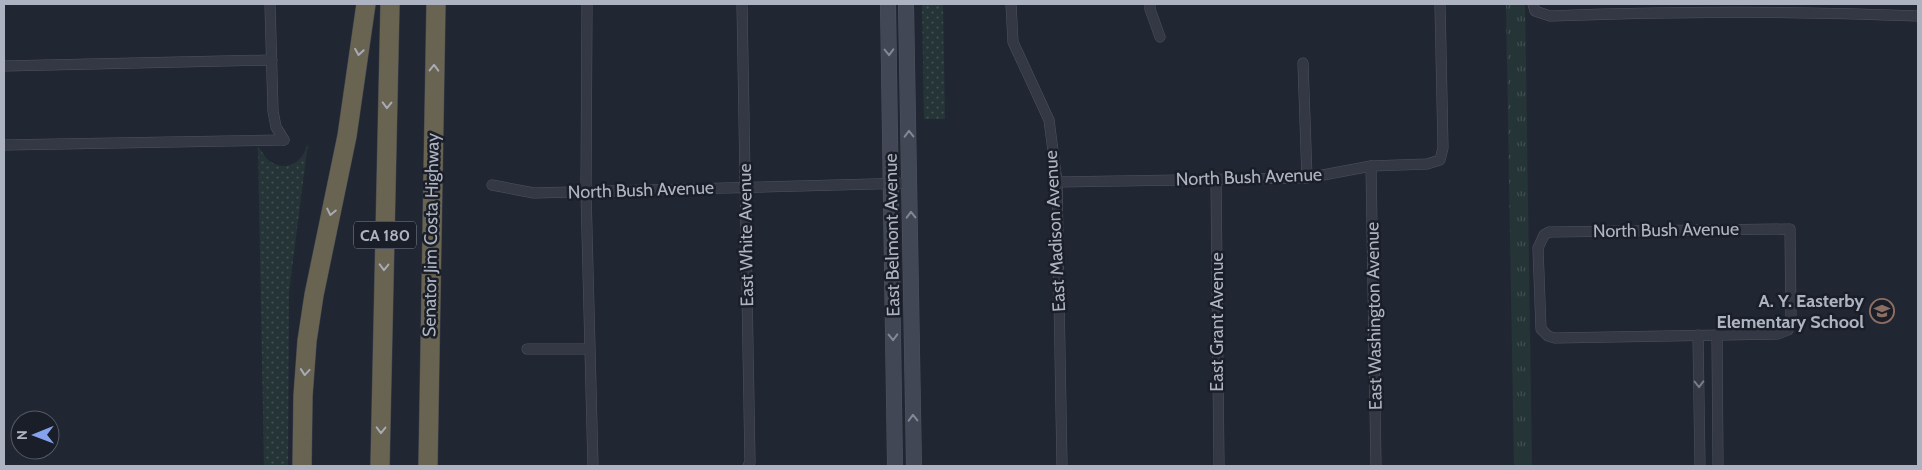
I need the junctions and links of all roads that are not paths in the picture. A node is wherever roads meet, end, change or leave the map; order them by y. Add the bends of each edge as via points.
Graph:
1 (270, 4) edge
2 (366, 4) edge
3 (390, 4) edge
4 (436, 4) edge
5 (587, 4) edge
6 (742, 4) edge
7 (888, 4) edge
8 (906, 4) edge
9 (1011, 4) edge
10 (1150, 4) edge
11 (1440, 4) edge
12 (1534, 8) edge
13 (1830, 8) edge
14 (1918, 16) edge
15 (1160, 37) dead end
16 (272, 60) junction
17 (1303, 63) dead end
18 (4, 66) edge
19 (4, 145) edge
20 (1371, 166) junction
21 (432, 175) junction
22 (1216, 178) junction
23 (1307, 178) junction
24 (1057, 182) junction
25 (910, 183) junction
26 (890, 184) junction
27 (492, 185) dead end
28 (744, 187) junction
29 (586, 192) junction
30 (1698, 335) junction
31 (1717, 336) junction
32 (527, 349) dead end
33 (589, 349) junction
34 (302, 466) edge
35 (380, 466) edge
36 (428, 466) edge
37 (438, 466) edge
38 (592, 466) edge
39 (748, 466) edge
40 (895, 466) edge
41 (914, 466) edge
42 (1062, 466) edge
43 (1219, 466) edge
44 (1376, 466) edge
45 (1700, 466) edge
46 (1718, 466) edge

1 - 16 street
2 -> 34 highway via 347,136 307,341 302,396
3 -> 35 highway, CA 180
21 -> 4 highway, Senator Jim Costa Highway / CA 180
5 - 29 street
6 - 28 street, East White Avenue
7 -> 26 main road, East Belmont Avenue
25 -> 8 main road, East Belmont Avenue
9 - 24 street, East Madison Avenue via 1013,42 1049,120
10 - 15 street
11 - 20 street, North Bush Avenue via 1443,148 1440,160 1427,164
12 - 13 street via 1550,16
13 - 14 street
16 - 18 street
16 - 19 street via 273,111 276,127 284,140
17 - 23 street
20 - 23 street, North Bush Avenue
20 - 44 street, East Washington Avenue
21 - 36 highway, Senator Jim Costa Highway / CA 180
21 - 37 highway
22 - 23 street, North Bush Avenue
22 - 24 street, North Bush Avenue
22 - 43 street, East Grant Avenue
24 - 42 street, East Madison Avenue
25 - 26 street, North Bush Avenue
41 -> 25 main road, East Belmont Avenue
26 - 28 street, North Bush Avenue
26 -> 40 main road, East Belmont Avenue
27 - 29 street, North Bush Avenue via 534,193
28 - 29 street, North Bush Avenue
28 - 39 street, East White Avenue
29 - 33 street
30 - 31 street
30 - 31 street, North Bush Avenue via 1555,338 1544,334 1539,322 1538,248 1544,235 1554,231 1790,229 1791,319 1788,330 1778,334
30 -> 45 street
31 - 46 street
32 - 33 street
33 - 38 street

